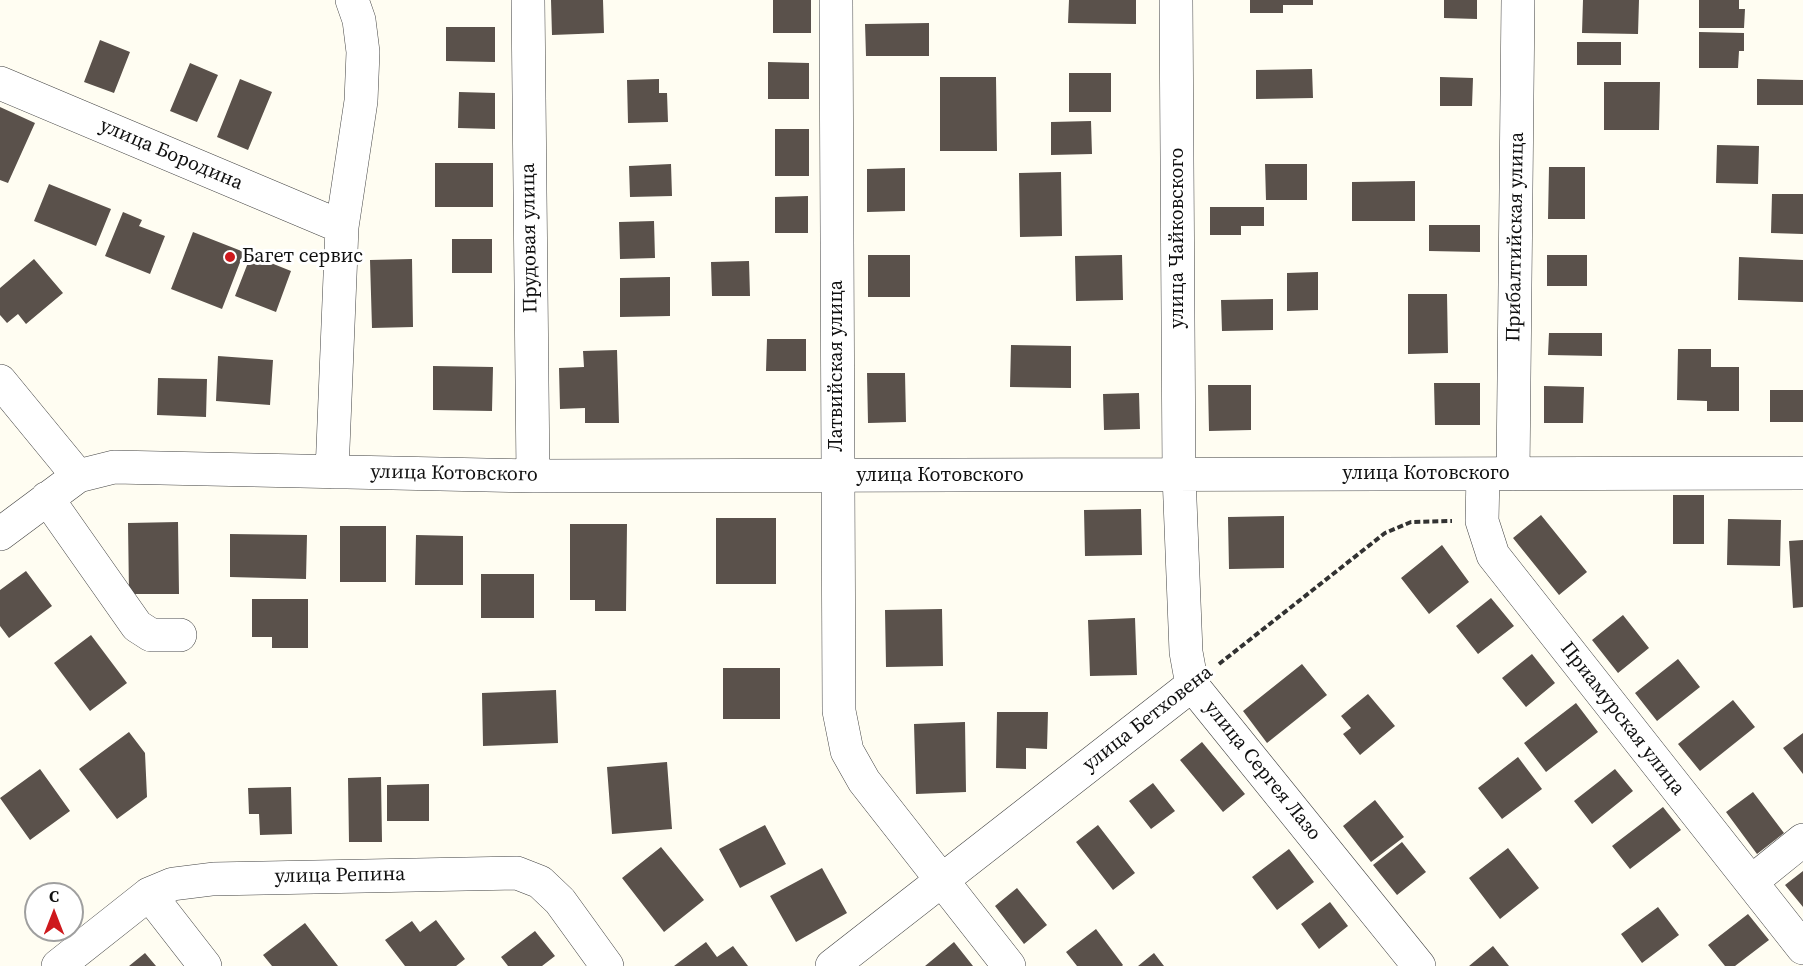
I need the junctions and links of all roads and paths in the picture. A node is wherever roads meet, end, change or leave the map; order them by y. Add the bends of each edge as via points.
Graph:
1 (352, 0) edge
2 (528, 0) edge
3 (836, 0) edge
4 (1176, 0) edge
5 (1518, 0) edge
6 (0, 83) edge
7 (342, 227) junction
8 (0, 381) edge
9 (332, 472) junction
10 (1803, 473) edge
11 (1498, 474) junction
12 (1179, 475) junction
13 (78, 476) junction
14 (533, 476) junction
15 (837, 477) junction
16 (47, 498) junction
17 (1482, 521) junction
18 (0, 534) edge
19 (180, 635) dead end
20 (1192, 685) junction
21 (1803, 840) edge
22 (941, 880) junction
23 (1751, 882) junction
24 (149, 894) junction
25 (1803, 948) edge
26 (58, 966) edge
27 (205, 966) edge
28 (607, 966) edge
29 (832, 966) edge
30 (1009, 966) edge
31 (1419, 966) edge

1 - 7 street via 363,52 361,101
2 - 14 street, Прудовая улица
3 - 15 street, Латвийская улица
4 - 12 street, улица Чайковского
5 - 11 street, Прибалтийская улица
6 - 7 street, улица Бородина
7 - 9 street
8 - 13 street
9 - 13 street, улица Котовского via 114,467
9 - 14 street, улица Котовского
10 - 11 street, улица Котовского
11 - 12 street, улица Котовского
11 - 17 street, Приамурская улица
12 - 15 street, улица Котовского
12 - 20 street, улица Сергея Лазо via 1186,652
13 - 16 street, улица Котовского
14 - 15 street, улица Котовского
15 - 22 street, Латвийская улица via 839,711 847,751 864,781
16 - 18 street, улица Котовского
16 - 19 street via 137,626 151,635
17 - 20 path, улица Бетховена via 1411,522 1384,533
17 - 23 street, Приамурская улица via 1493,555
20 - 22 street, улица Бетховена
20 - 31 street, улица Сергея Лазо
21 - 23 street
22 - 29 street, улица Бетховена
22 - 30 street, Латвийская улица
23 - 25 street, Приамурская улица
24 - 26 street, улица Репина
24 - 27 street
24 - 28 street, улица Репина via 173,884 213,879 517,873 540,882 560,901

